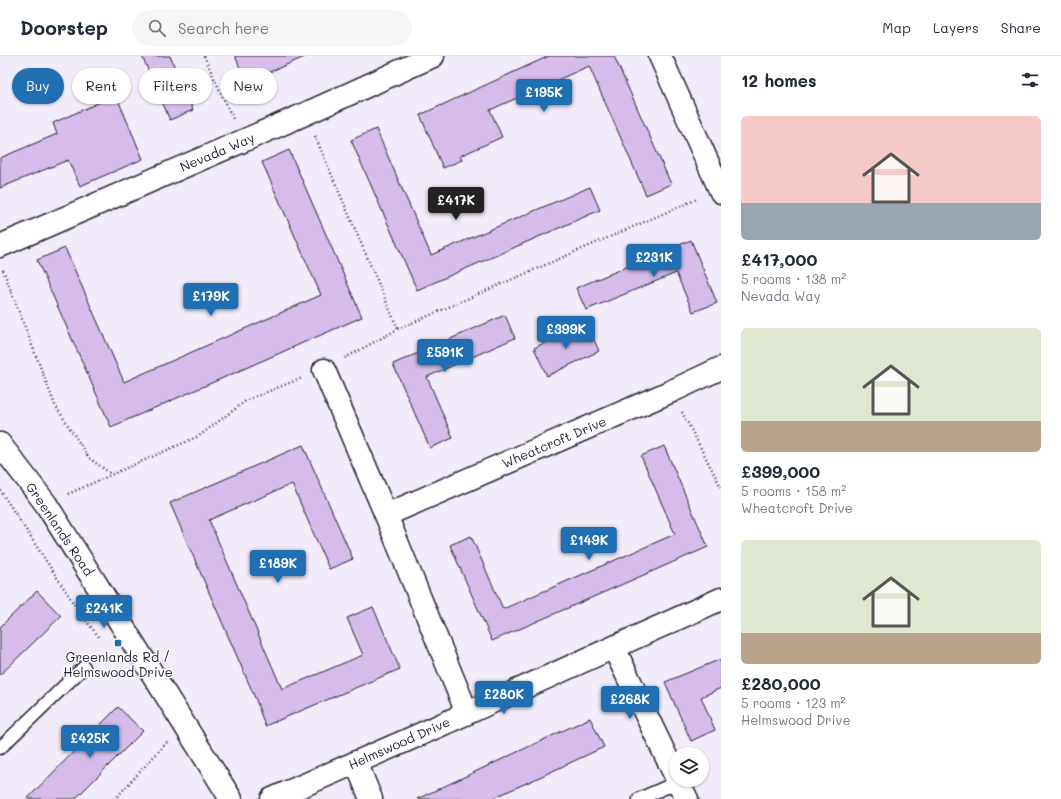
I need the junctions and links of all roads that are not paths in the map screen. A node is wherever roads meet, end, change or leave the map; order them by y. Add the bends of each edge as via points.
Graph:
1 (433, 56) edge
2 (660, 56) edge
3 (720, 191) edge
4 (0, 246) edge
5 (721, 368) edge
6 (324, 370) road end
7 (0, 444) edge
8 (386, 515) junction
9 (721, 599) edge
10 (614, 648) junction
11 (84, 667) dead end
12 (467, 713) junction
13 (0, 748) edge
14 (356, 762) junction
15 (669, 762) edge
16 (674, 787) edge
17 (231, 799) edge
18 (272, 799) edge
19 (371, 799) edge
20 (638, 799) edge

1 - 4 street, Nevada Way
2 - 3 street
5 - 8 street, Wheatcroft Drive via 672,392
6 - 8 street
7 - 17 street, Greenlands Road via 46,504
8 - 12 street
9 - 10 street, Helmswood Drive
10 - 12 street, Helmswood Drive
10 - 15 street
11 - 13 lane
12 - 14 street, Helmswood Drive
14 - 18 street, Helmswood Drive
14 - 19 street
16 - 20 lane

